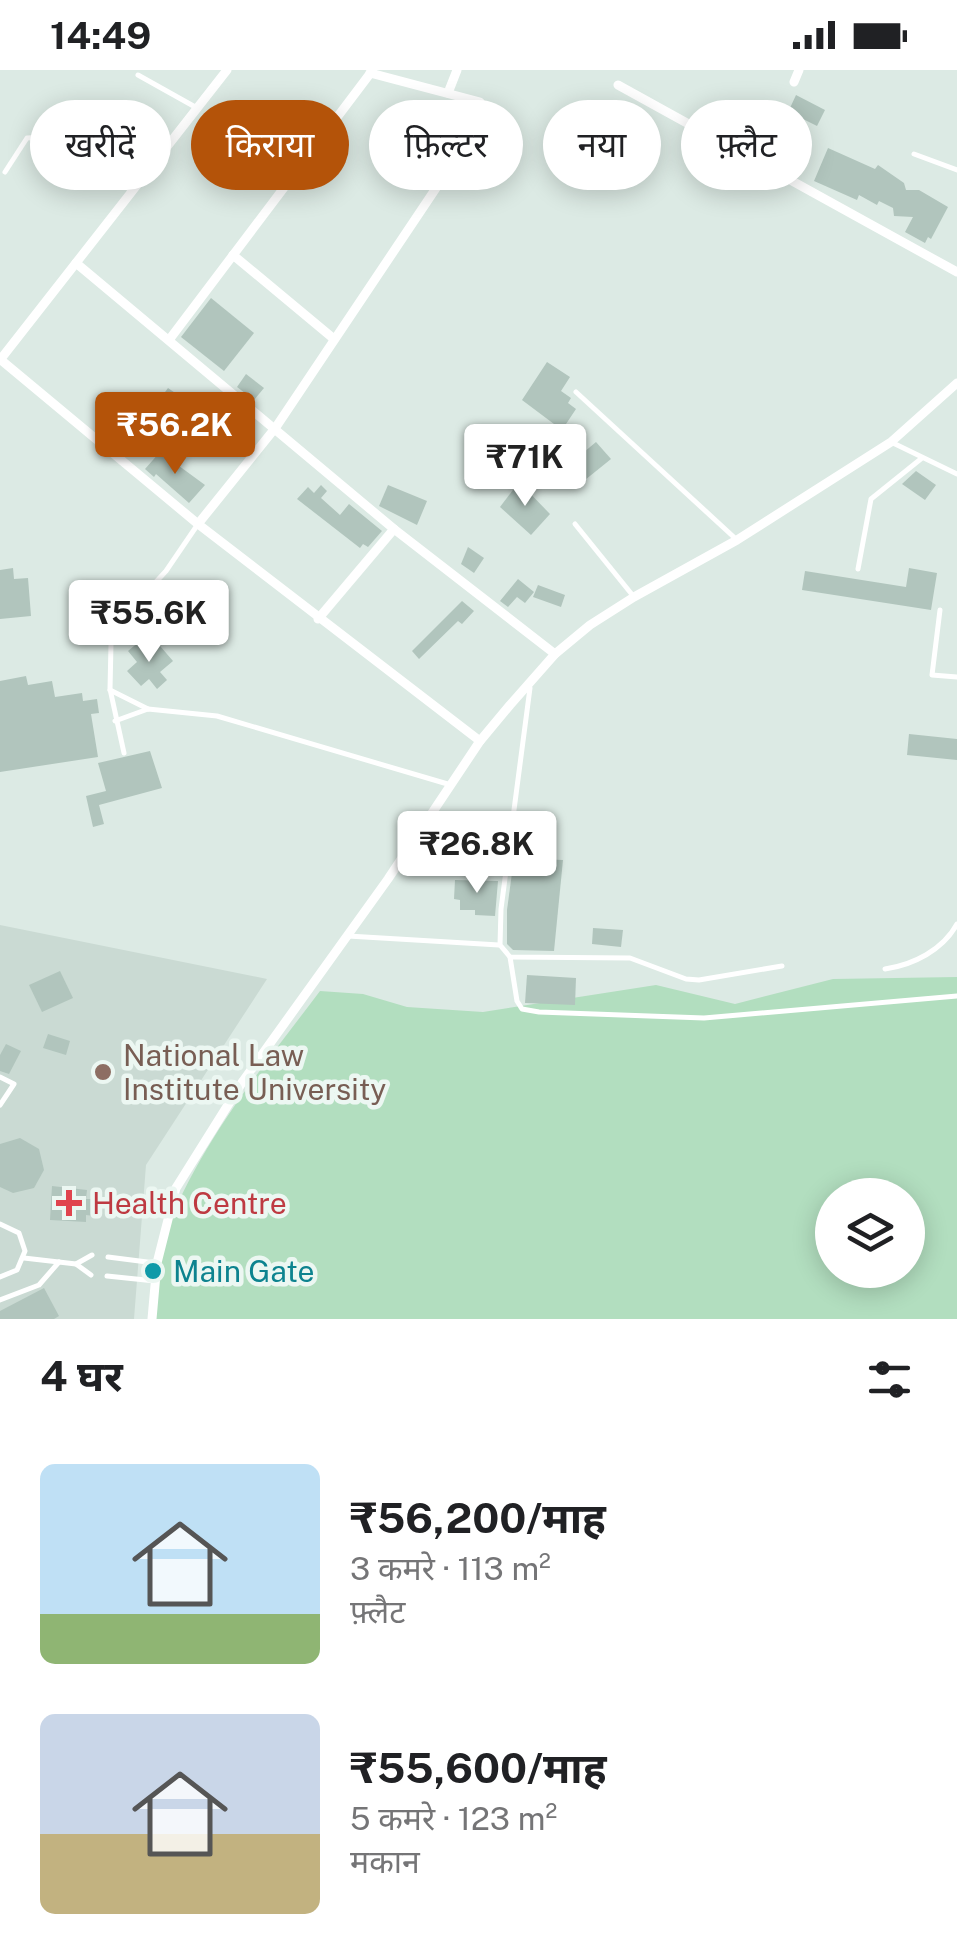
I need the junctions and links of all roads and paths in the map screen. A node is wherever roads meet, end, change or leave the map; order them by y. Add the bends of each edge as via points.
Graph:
1 (227, 70) edge
2 (458, 70) edge
3 (799, 70) edge
4 (371, 72) edge
5 (138, 76) dead end
6 (794, 82) dead end
7 (618, 85) dead end
8 (448, 93) junction
9 (203, 100) edge
10 (191, 105) edge
11 (191, 116) edge
12 (914, 154) dead end
13 (957, 170) edge
14 (5, 172) dead end
15 (133, 191) junction
16 (233, 255) junction
17 (76, 264) junction
18 (957, 272) edge
19 (334, 339) junction
20 (169, 340) junction
21 (2, 355) edge
22 (957, 383) edge
23 (576, 392) dead end
24 (276, 427) junction
25 (891, 442) junction
26 (922, 458) junction
27 (957, 474) edge
28 (198, 524) junction
29 (575, 524) dead end
30 (394, 529) junction
31 (737, 540) junction
32 (858, 569) dead end
33 (634, 596) junction
34 (940, 610) dead end
35 (318, 619) junction
36 (555, 654) junction
37 (957, 678) edge
38 (532, 680) junction
39 (110, 690) junction
40 (148, 709) junction
41 (115, 721) junction
42 (480, 741) junction
43 (124, 753) dead end
44 (451, 785) junction
45 (957, 924) edge
46 (348, 936) junction
47 (500, 945) junction
48 (510, 957) junction
49 (782, 966) dead end
50 (885, 969) dead end
51 (957, 996) edge
52 (0, 1076) edge
53 (0, 1105) edge
54 (0, 1224) edge
55 (92, 1255) dead end
56 (24, 1258) junction
57 (108, 1258) dead end
58 (59, 1262) junction
59 (76, 1264) junction
60 (157, 1264) junction
61 (91, 1275) dead end
62 (107, 1276) dead end
63 (0, 1277) edge
64 (155, 1281) junction
65 (0, 1300) edge
66 (152, 1319) edge

1 - 9 street
2 - 8 street
3 - 6 street
4 - 8 street
4 - 16 street
5 - 10 lane
7 - 18 street
8 - 19 street via 480,102 483,120
11 - 15 street
12 - 13 lane
14 - 15 lane via 27,138 43,137
15 - 17 street
16 - 19 street
16 - 20 street
17 - 20 street
17 - 21 street
19 - 24 street
20 - 24 street
21 - 28 street
22 - 25 street
23 - 31 lane
24 - 28 street
24 - 30 street
25 - 26 lane
25 - 31 street
26 - 27 lane
26 - 32 lane via 872,498
28 - 35 street
28 - 39 lane via 166,572 120,621 111,644
29 - 33 lane
30 - 35 street
30 - 36 street
31 - 33 street
33 - 36 street
34 - 37 lane via 932,675
35 - 42 street
36 - 38 street
38 - 42 street
38 - 47 lane
39 - 40 lane
39 - 41 lane
40 - 41 lane
40 - 44 lane via 216,716
41 - 43 lane
42 - 44 street
44 - 46 street
45 - 50 lane via 920,958
46 - 47 lane
46 - 60 street via 176,1188
47 - 48 lane
48 - 49 lane via 630,958 699,980
48 - 51 lane via 522,1009 539,1012 704,1018
52 - 53 lane via 14,1084
54 - 56 lane via 19,1233
55 - 59 lane
56 - 58 lane
56 - 63 lane via 18,1270
57 - 60 lane
58 - 59 lane
58 - 65 lane via 39,1285
59 - 61 lane
60 - 64 street
62 - 64 lane
64 - 66 street

